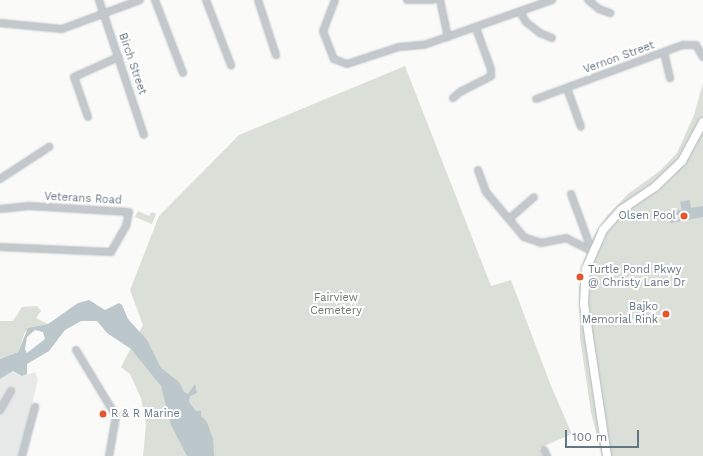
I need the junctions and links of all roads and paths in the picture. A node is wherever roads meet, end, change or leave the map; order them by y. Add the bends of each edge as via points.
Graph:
1 (99, 0) edge
2 (140, 0) edge
3 (155, 0) edge
4 (206, 0) edge
5 (258, 0) edge
6 (335, 0) edge
7 (406, 0) edge
8 (433, 0) edge
9 (440, 0) edge
10 (552, 0) edge
11 (588, 0) edge
12 (544, 1) edge
13 (520, 12) junction
14 (104, 13) junction
15 (610, 13) dead end
16 (0, 23) edge
17 (476, 28) junction
18 (448, 37) junction
19 (552, 38) dead end
20 (664, 52) junction
21 (276, 55) dead end
22 (119, 57) junction
23 (703, 57) edge
24 (231, 65) dead end
25 (183, 73) dead end
26 (670, 78) dead end
27 (567, 88) junction
28 (454, 98) dead end
29 (536, 99) dead end
30 (88, 117) dead end
31 (703, 122) edge
32 (581, 127) dead end
33 (144, 135) dead end
34 (49, 147) dead end
35 (478, 170) dead end
36 (0, 179) edge
37 (572, 194) dead end
38 (534, 197) dead end
39 (0, 209) edge
40 (508, 219) junction
41 (0, 247) edge
42 (592, 251) junction
43 (76, 350) dead end
44 (11, 391) dead end
45 (35, 407) dead end
46 (0, 410) edge
47 (22, 456) edge
48 (110, 456) edge
49 (607, 456) edge

1 - 14 street, Birch Street
2 - 14 street
3 - 25 street
4 - 24 street
5 - 21 street
6 - 18 street via 324,21 323,31 334,59 342,64 399,47 424,45
7 - 8 street
9 - 18 street
10 - 12 street
11 - 15 street via 599,9
12 - 13 street
13 - 17 street
13 - 19 street via 526,22 540,33
14 - 16 street via 62,29
14 - 22 street, Birch Street
17 - 18 street
17 - 28 street via 492,70 491,76 460,92
20 - 23 street, Vernon Street via 692,43
20 - 26 street
20 - 27 street, Vernon Street
22 - 30 street via 74,76
22 - 33 street, Birch Street
27 - 29 street, Vernon Street
27 - 32 street
31 - 42 main road via 682,162 655,187 621,210 603,230
34 - 36 street
35 - 40 street via 486,192
37 - 42 street
38 - 40 street
39 - 41 street, Veterans Road via 30,206 129,212 126,226 111,252
40 - 42 street via 530,240 541,243 566,238
42 - 49 main road via 586,269 584,304
43 - 48 street via 116,416
44 - 46 street
45 - 47 street

